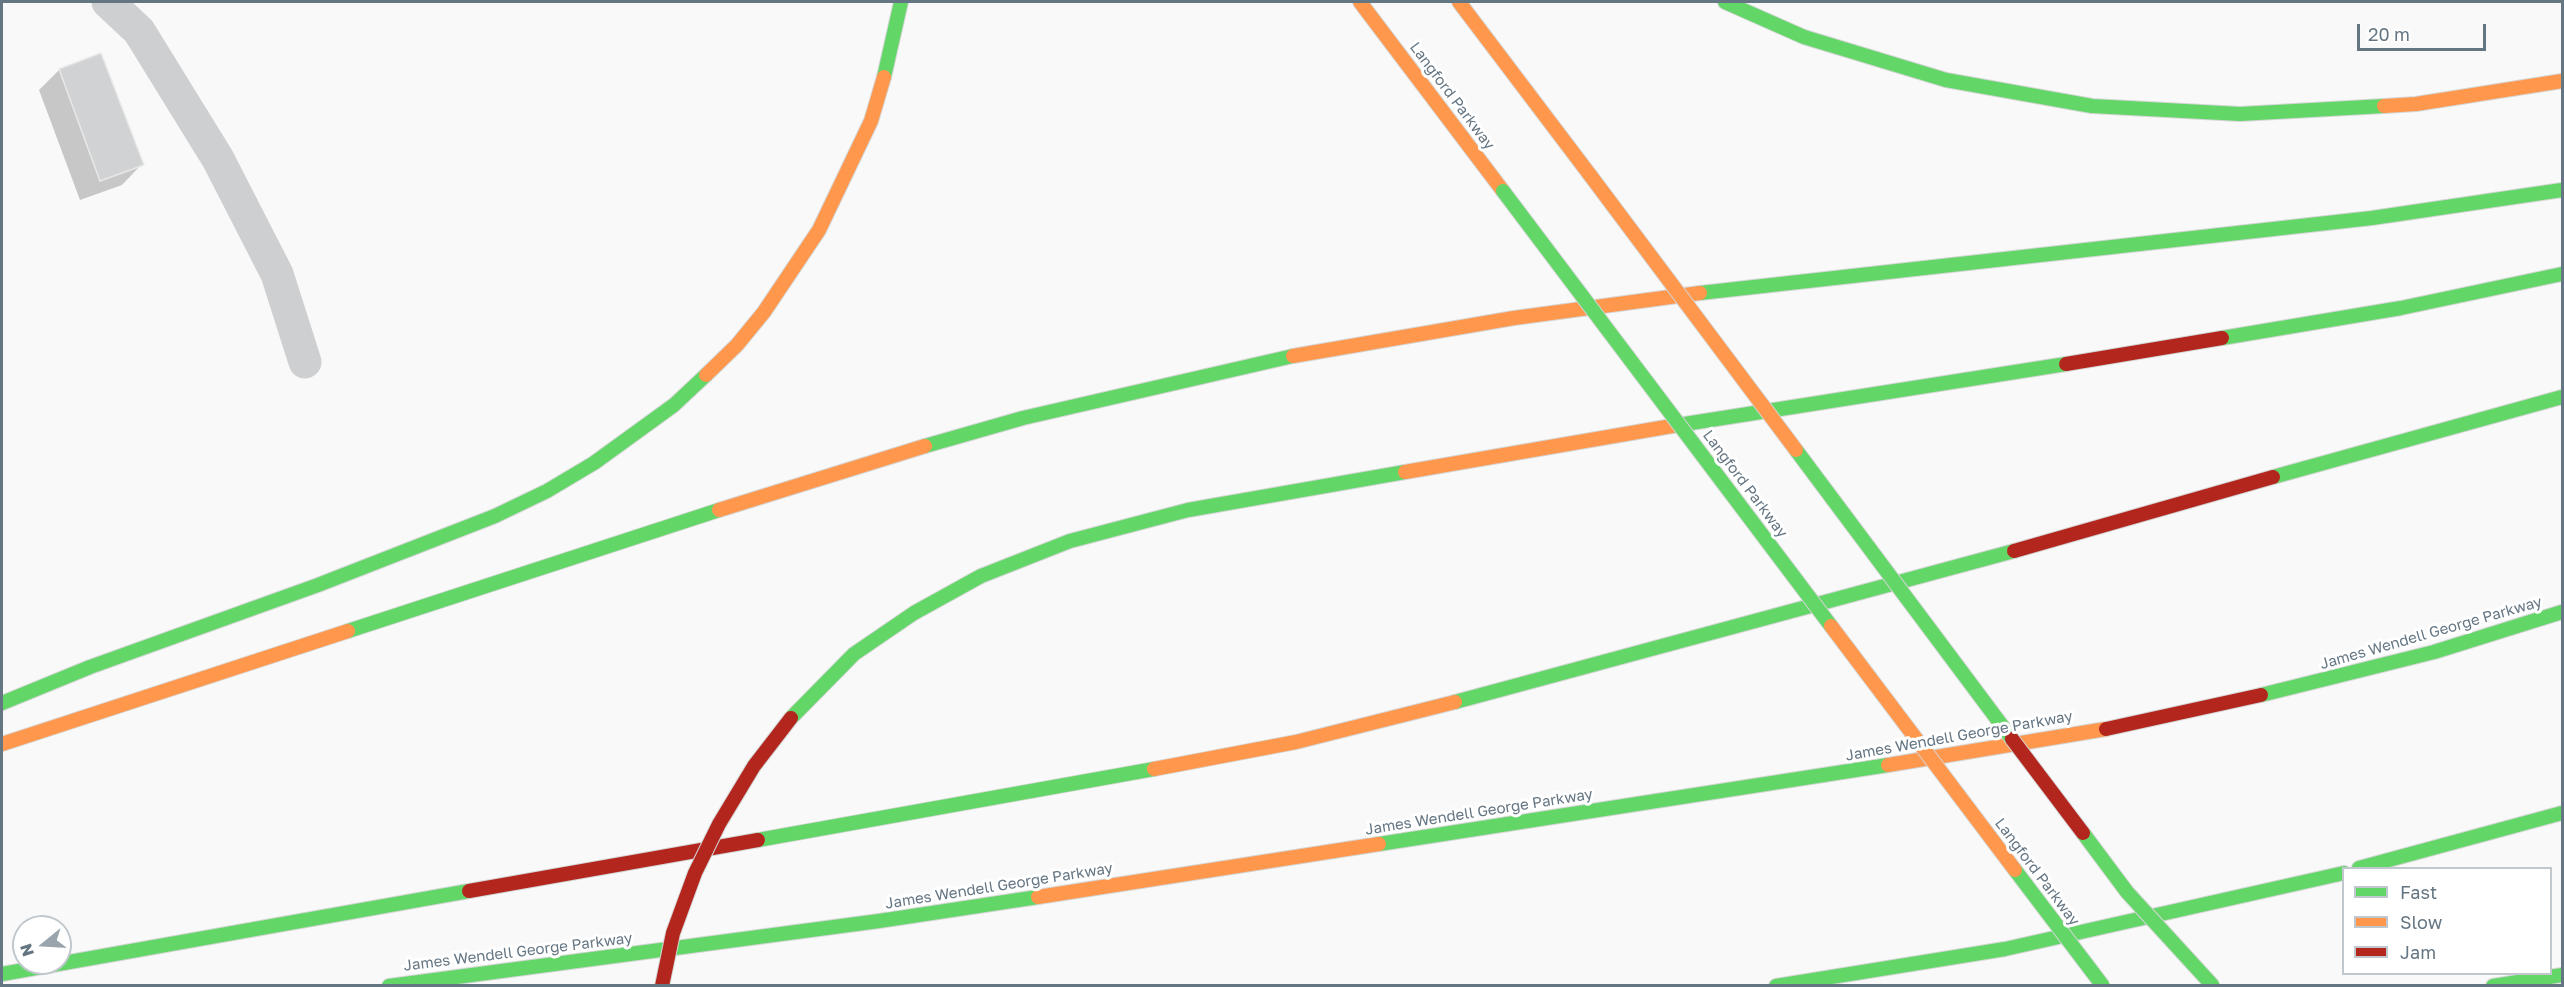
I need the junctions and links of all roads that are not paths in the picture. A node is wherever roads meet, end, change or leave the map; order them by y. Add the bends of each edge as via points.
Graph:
1 (108, 2) edge
2 (901, 2) edge
3 (1360, 2) edge
4 (1459, 2) edge
5 (1725, 2) edge
6 (2562, 81) edge
7 (2562, 190) edge
8 (2562, 274) edge
9 (305, 362) dead end
10 (2562, 397) edge
11 (2562, 612) edge
12 (2, 703) edge
13 (2, 744) edge
14 (2562, 813) edge
15 (2364, 867) edge
16 (2342, 873) edge
17 (2127, 892) junction
18 (2, 974) edge
19 (2507, 975) edge
20 (2562, 975) edge
21 (2186, 976) dead end
22 (389, 986) edge
23 (662, 986) edge
24 (1776, 986) edge
25 (2103, 986) edge
26 (2212, 986) edge
27 (2475, 986) edge
28 (2493, 986) edge

1 - 9 street via 139,31 218,159 278,274
2 - 12 highway via 871,121 819,230 770,304 737,345 656,419 594,463 495,516
3 - 25 highway, Langford Parkway, bridge
4 - 17 highway, bridge
5 - 6 highway via 1804,37 1946,80 2092,106 2240,114 2416,104
7 - 13 highway via 2372,218 1763,285 1514,318 1301,354 1023,418 848,468
8 - 23 highway, bridge via 2402,308 1830,403 1612,435 1178,513 1070,541 981,576 914,613 854,654 791,718 754,766 695,873 673,933
10 - 18 highway via 1954,568 1296,742
11 - 22 highway, James Wendell George Parkway via 2434,652 2299,687 2098,730 1794,781 879,921
14 - 15 highway
16 - 24 highway via 2005,949
17 - 21 highway, bridge
17 - 26 highway, bridge
19 - 27 highway
20 - 28 highway

